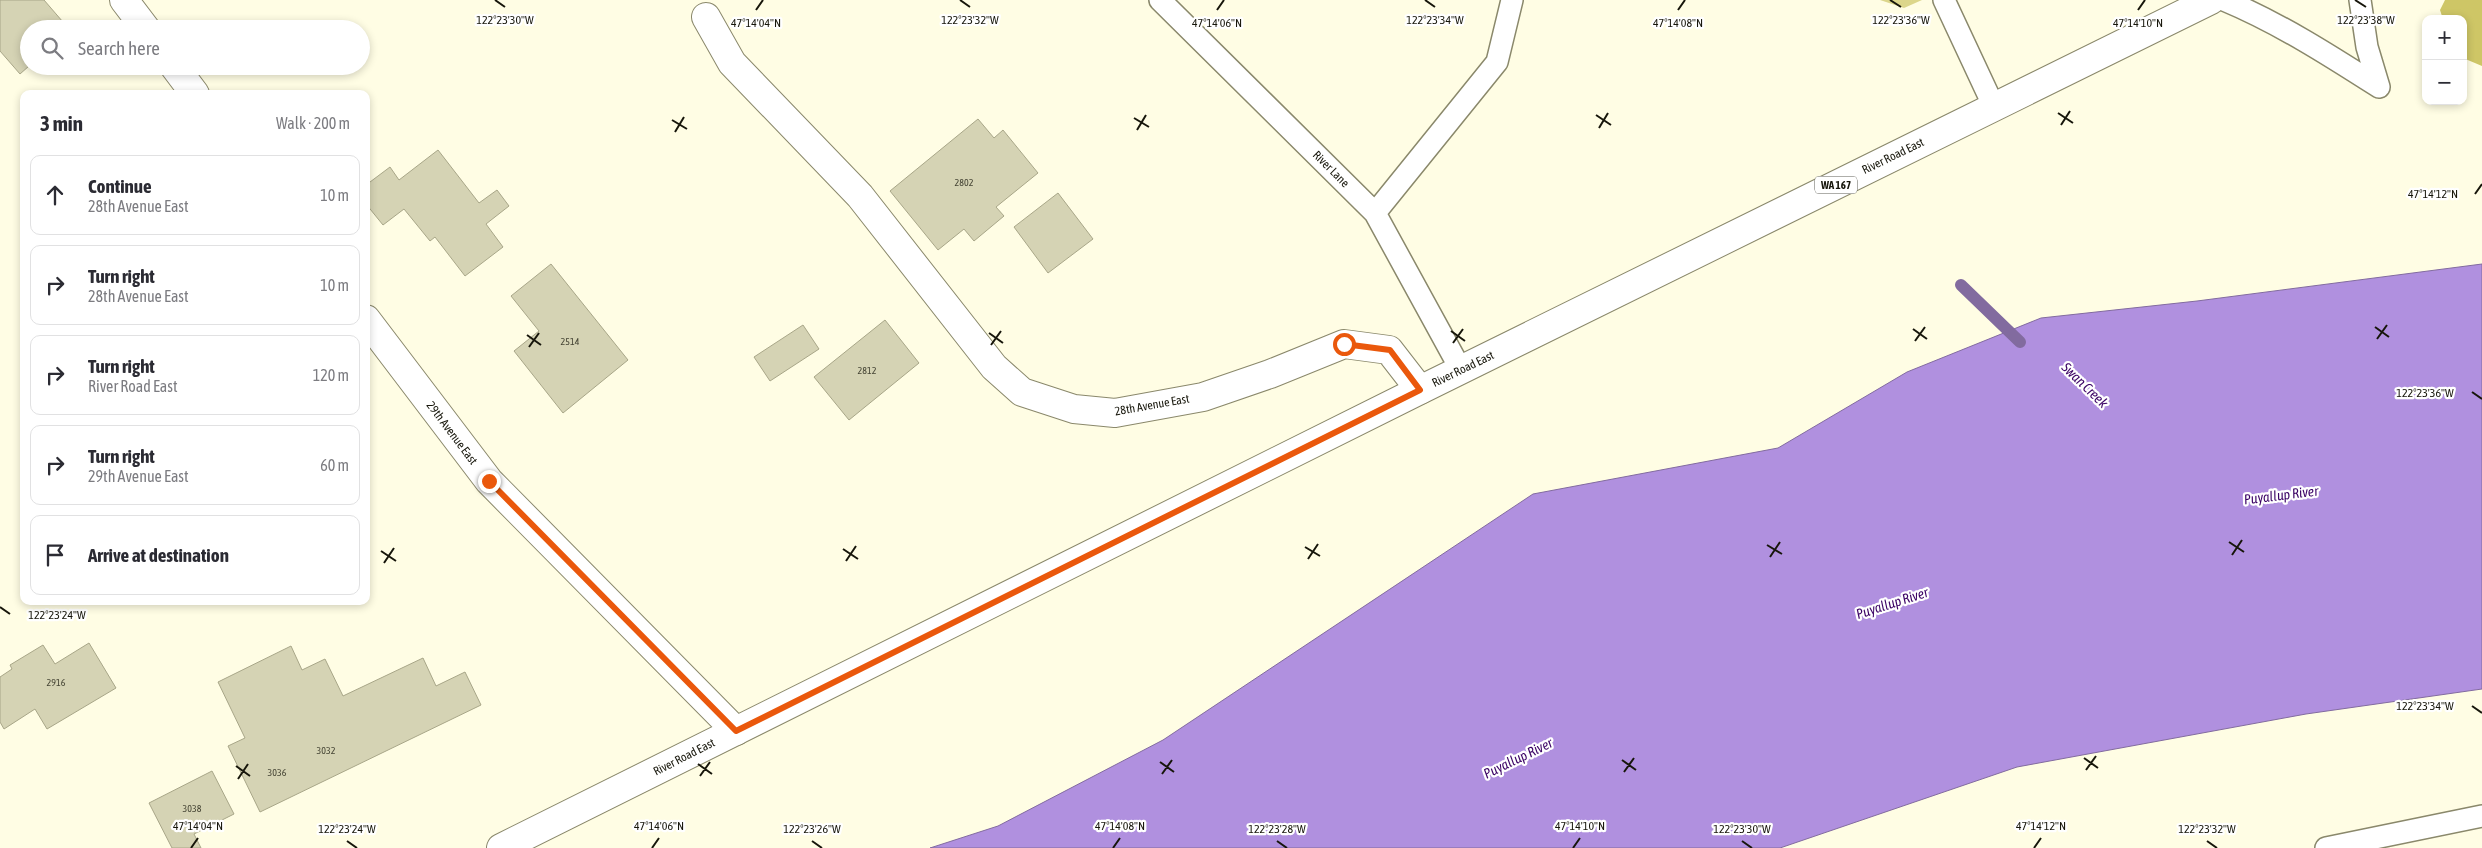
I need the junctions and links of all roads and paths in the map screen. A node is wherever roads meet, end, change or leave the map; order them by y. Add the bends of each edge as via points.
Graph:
1 (124, 0) edge
2 (1160, 0) edge
3 (1512, 0) edge
4 (1944, 0) edge
5 (2211, 0) edge
6 (2224, 0) edge
7 (2360, 0) edge
8 (706, 16) dead end
9 (139, 20) edge
10 (181, 75) edge
11 (192, 90) edge
12 (1994, 107) junction
13 (1376, 213) junction
14 (370, 324) edge
15 (1461, 370) junction
16 (1420, 390) junction
17 (736, 731) junction
18 (2482, 816) edge
19 (502, 848) edge
20 (2326, 848) edge

1 - 9 main road
2 - 13 lane, River Lane
3 - 13 lane via 1497,62
4 - 12 lane
5 - 12 main road, River Road East / WA 167
6 - 7 lane via 2298,36 2379,87
8 - 16 main road, 28th Avenue East via 732,63 860,196 994,367 1022,392 1074,409 1115,413 1203,396 1270,374 1344,344 1390,350
10 - 11 main road
12 - 15 main road, River Road East / WA 167
13 - 15 lane, River Lane
14 - 17 main road, 29th Avenue East via 489,481
15 - 16 main road, River Road East / WA 167
16 - 17 main road, River Road East / WA 167
17 - 19 main road, River Road East / WA 167
18 - 20 lane

